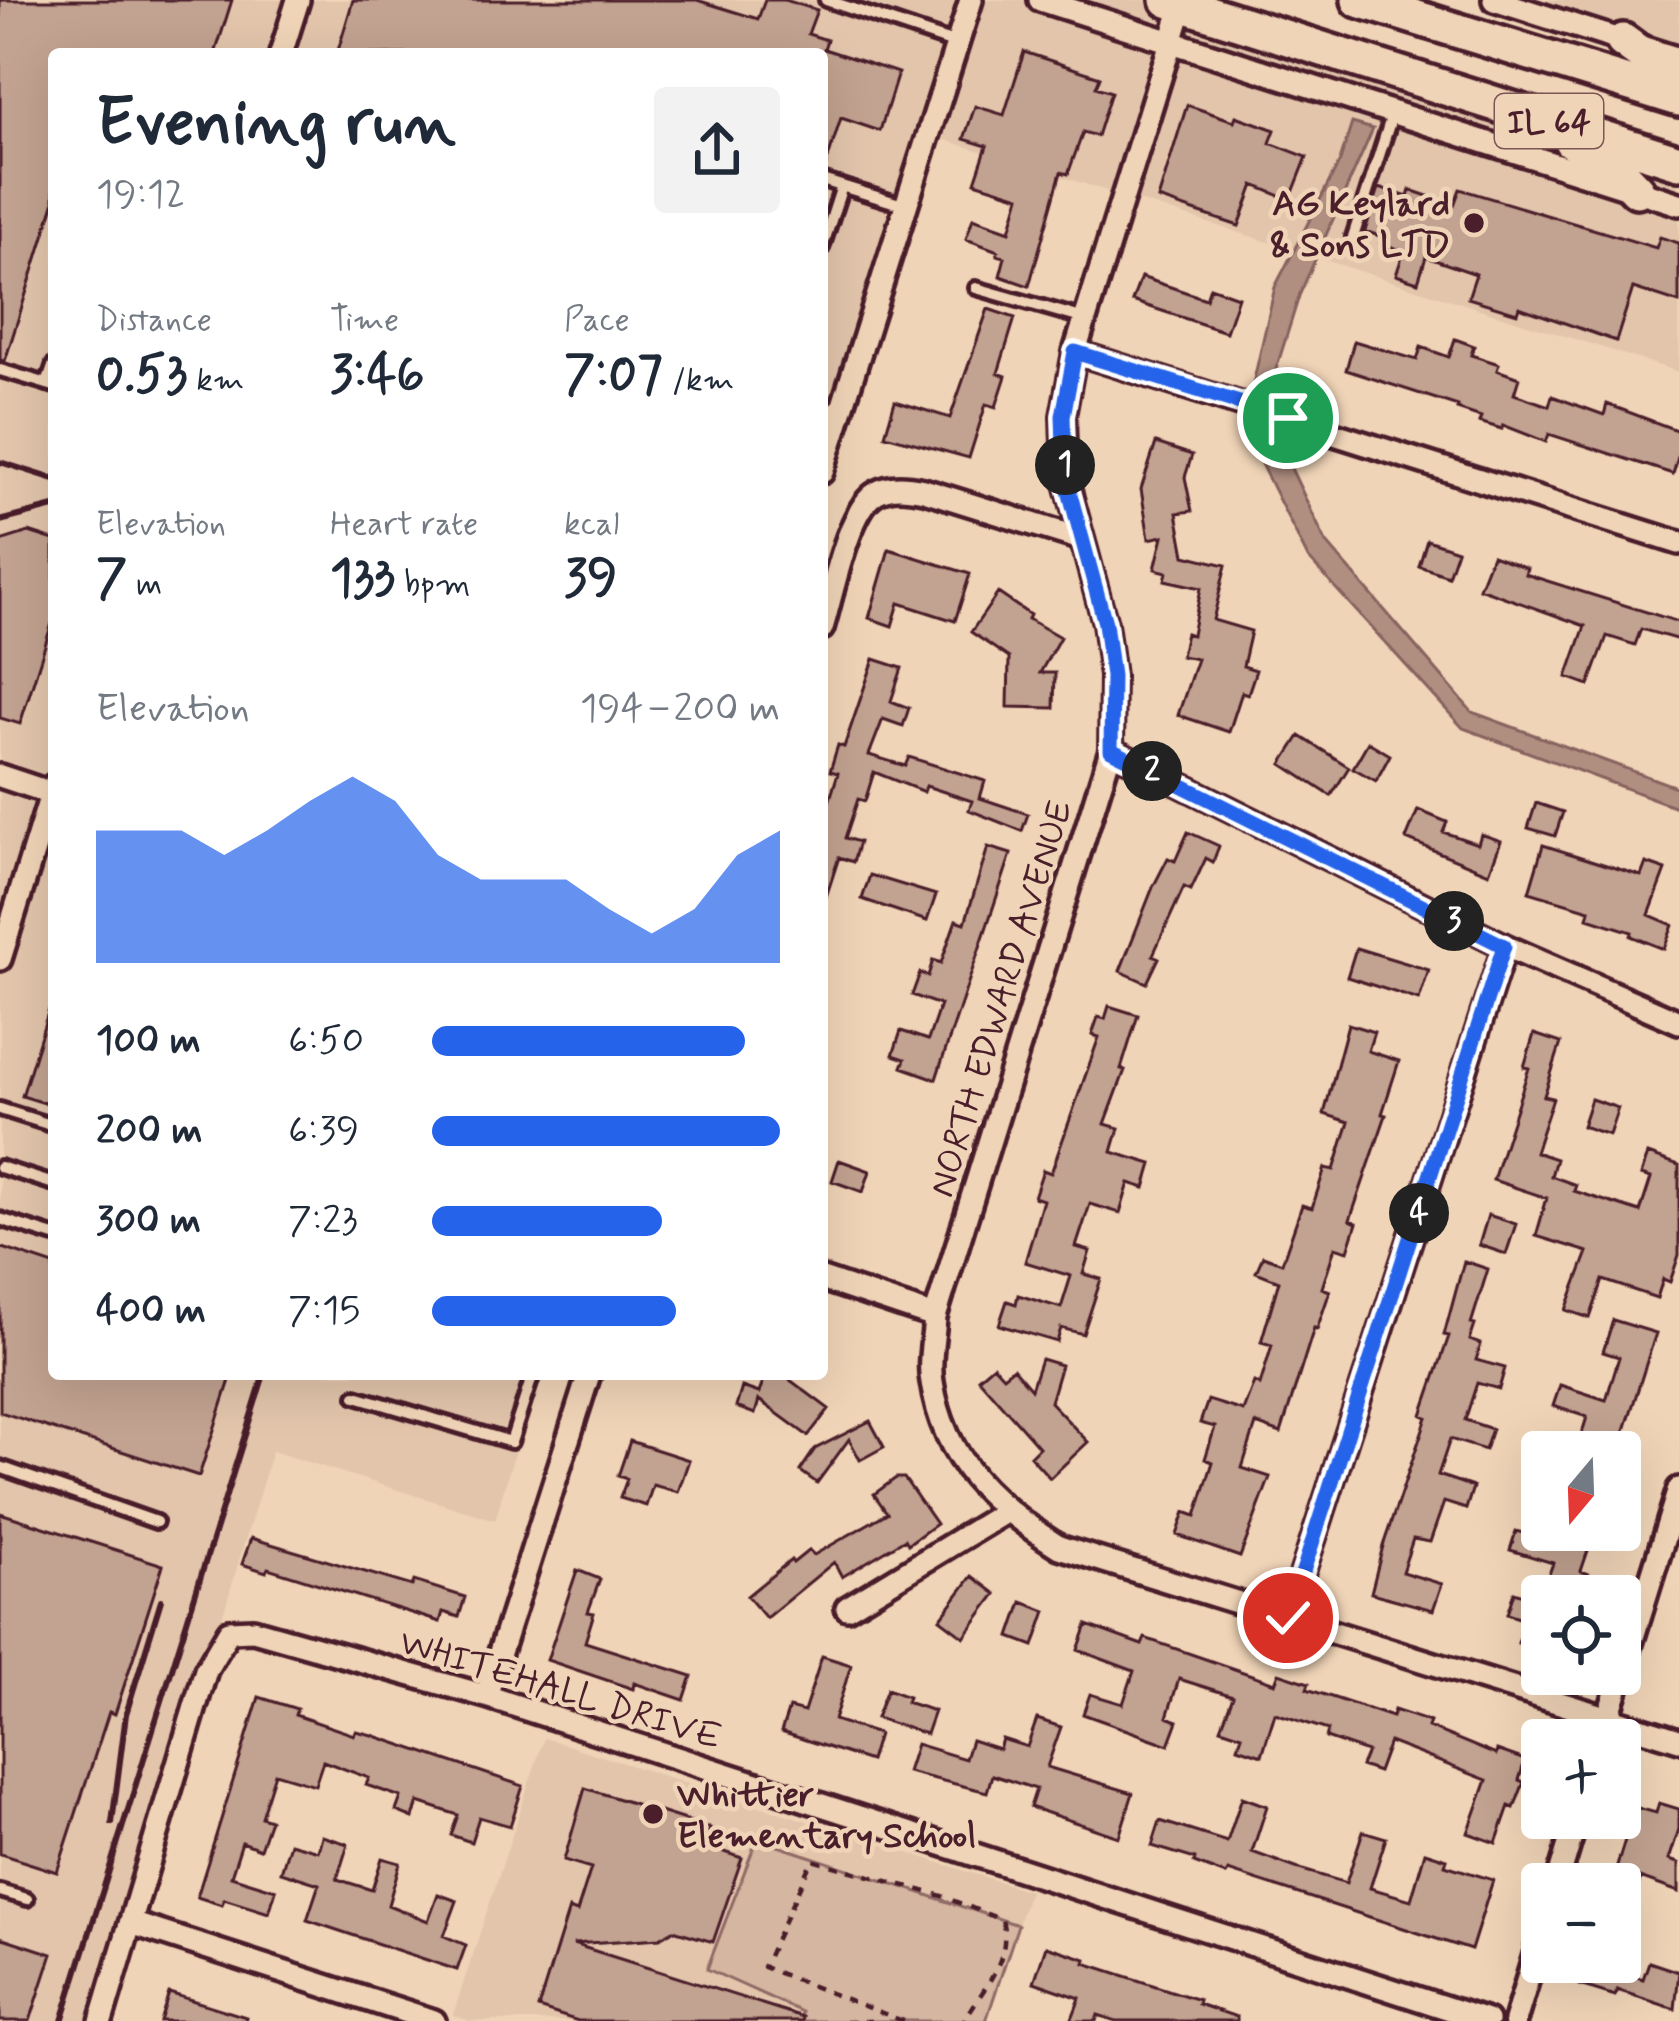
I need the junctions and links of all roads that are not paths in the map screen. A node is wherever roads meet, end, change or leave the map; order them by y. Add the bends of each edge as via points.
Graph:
1 (298, 0) edge
2 (826, 0) edge
3 (971, 0) edge
4 (1040, 0) edge
5 (1359, 0) edge
6 (1494, 0) edge
7 (1178, 2) edge
8 (1624, 41) junction
9 (1172, 42) junction
10 (958, 44) junction
11 (283, 48) edge
12 (1679, 59) edge
13 (1679, 82) edge
14 (1679, 99) edge
15 (1393, 112) junction
16 (1529, 115) junction
17 (1679, 162) edge
18 (828, 182) edge
19 (842, 186) junction
20 (1637, 190) junction
21 (1679, 204) edge
22 (906, 206) junction
23 (828, 229) edge
24 (1353, 236) dead end
25 (976, 288) dead end
26 (1085, 319) junction
27 (1075, 352) junction
28 (0, 370) edge
29 (48, 384) edge
30 (832, 408) edge
31 (1081, 539) junction
32 (1679, 543) edge
33 (828, 608) edge
34 (1111, 750) junction
35 (0, 776) edge
36 (48, 789) edge
37 (48, 806) edge
38 (1504, 946) junction
39 (0, 958) edge
40 (1679, 1022) edge
41 (0, 1109) edge
42 (48, 1124) edge
43 (2, 1168) edge
44 (48, 1182) edge
45 (0, 1183) edge
46 (0, 1219) edge
47 (48, 1234) edge
48 (828, 1281) edge
49 (935, 1317) junction
50 (531, 1380) edge
51 (587, 1380) edge
52 (356, 1396) dead end
53 (0, 1467) edge
54 (1679, 1489) edge
55 (1005, 1512) junction
56 (156, 1522) dead end
57 (847, 1608) dead end
58 (1288, 1618) junction
59 (486, 1696) junction
60 (1576, 1719) edge
61 (1607, 1719) edge
62 (1641, 1734) edge
63 (1679, 1740) edge
64 (0, 1891) edge
65 (27, 1899) dead end
66 (131, 1923) junction
67 (1527, 1983) edge
68 (101, 2021) edge
69 (434, 2021) edge
70 (1487, 2021) edge
71 (1515, 2021) edge

1 - 11 street
2 - 10 lane
3 - 10 street
4 - 9 street
5 - 14 main road, IL 64
6 - 8 street
7 - 9 street, NORTH EDWARD AVENUE
7 - 16 main road, IL 64
8 - 12 street
8 - 13 main road
9 - 15 street
9 - 26 street, NORTH EDWARD AVENUE
10 - 22 street
15 - 20 street
15 - 24 lane
16 - 17 main road, IL 64
16 - 20 main road
18 - 19 lane
19 - 22 lane
19 - 23 lane
20 - 21 street
22 - 30 street
25 - 26 lane
26 - 27 street, NORTH EDWARD AVENUE
27 - 31 street, NORTH EDWARD AVENUE via 1063,416 1065,476
27 - 32 street
28 - 29 lane
31 - 33 street via 898,486 874,493 854,524
31 - 34 street, NORTH EDWARD AVENUE via 1105,623
34 - 38 street
34 - 49 street, NORTH EDWARD AVENUE
35 - 36 street
37 - 39 street
38 - 40 street
38 - 58 street
41 - 42 lane
43 - 44 lane
43 - 45 lane
46 - 47 lane
48 - 49 street
49 - 55 street, NORTH EDWARD AVENUE via 931,1378 943,1429
50 - 52 lane via 511,1442
51 - 59 street
53 - 56 lane
54 - 61 street
55 - 57 street
55 - 58 street, NORTH EDWARD AVENUE via 1059,1547
58 - 60 street, NORTH EDWARD AVENUE
59 - 66 street, WHITEHALL DRIVE via 272,1634 229,1631 206,1670
59 - 70 street, WHITEHALL DRIVE
62 - 63 street, NORTH EDWARD AVENUE
64 - 65 lane
66 - 68 street
66 - 69 street
67 - 71 street

